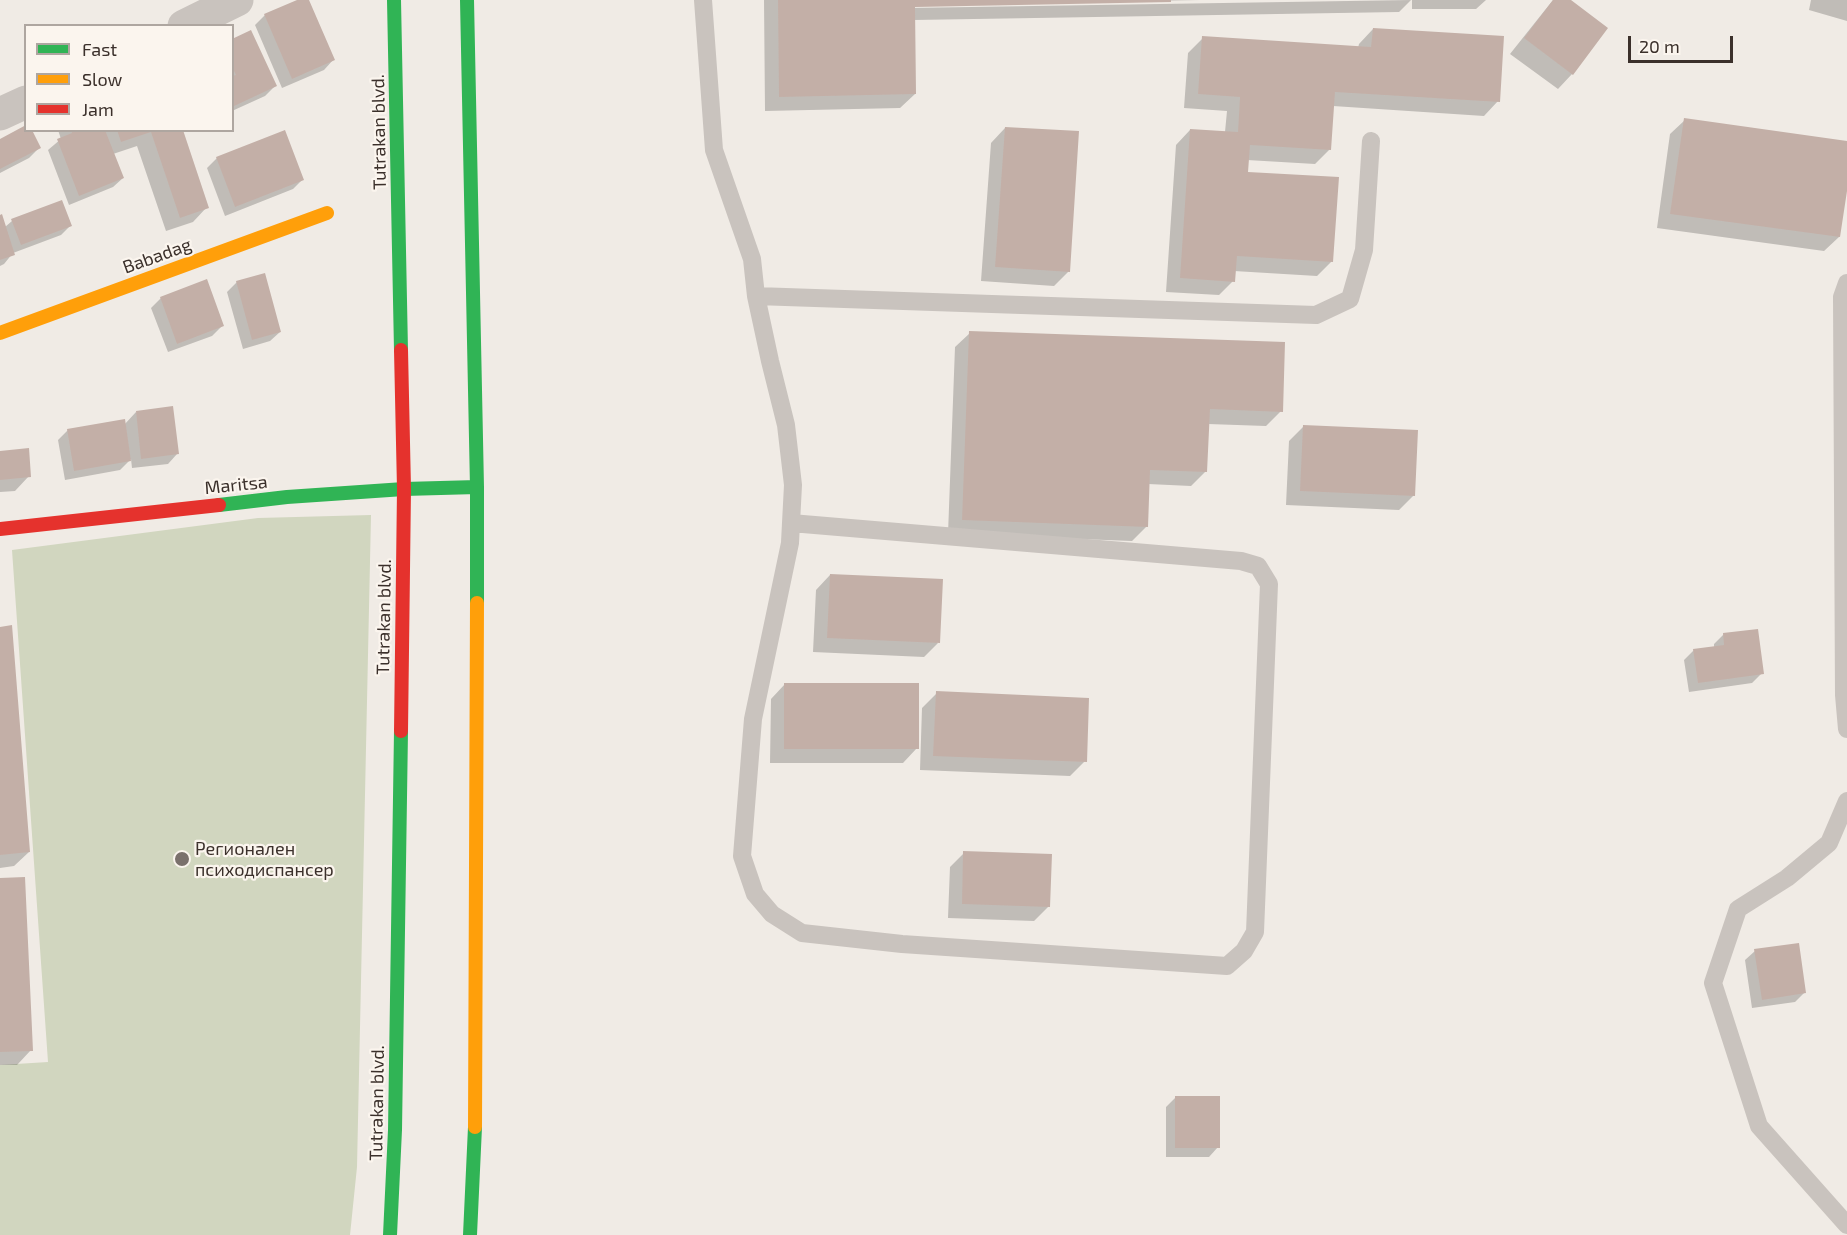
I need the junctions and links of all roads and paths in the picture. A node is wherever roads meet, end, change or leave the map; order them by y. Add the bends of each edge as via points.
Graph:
1 (237, 0) edge
2 (394, 0) edge
3 (467, 0) edge
4 (703, 0) edge
5 (188, 24) edge
6 (24, 103) edge
7 (0, 114) edge
8 (1371, 141) dead end
9 (327, 213) dead end
10 (1847, 284) edge
11 (756, 296) junction
12 (0, 333) edge
13 (477, 488) junction
14 (404, 489) junction
15 (791, 523) junction
16 (0, 529) edge
17 (1847, 729) edge
18 (1847, 801) edge
19 (1847, 1225) edge
20 (390, 1235) edge
21 (470, 1235) edge

1 - 5 street
2 - 14 main road, Tutrakan blvd.
3 - 13 main road
4 - 11 lane via 714,150 752,259
6 - 7 street
8 - 11 lane via 1364,250 1350,299 1316,315
9 - 12 main road, Babadag
10 - 17 lane via 1842,297
11 - 15 lane via 786,425 793,485
13 - 14 main road, Maritsa
13 - 21 main road via 476,1121
14 - 16 main road, Maritsa via 287,497
14 - 20 main road, Tutrakan blvd.
15 - 15 lane via 753,719 742,856 755,894 772,914 802,933 902,944 1227,966 1244,951 1255,932 1269,584 1258,566 1241,561
18 - 19 lane via 1829,843 1787,878 1738,909 1713,983 1759,1126

